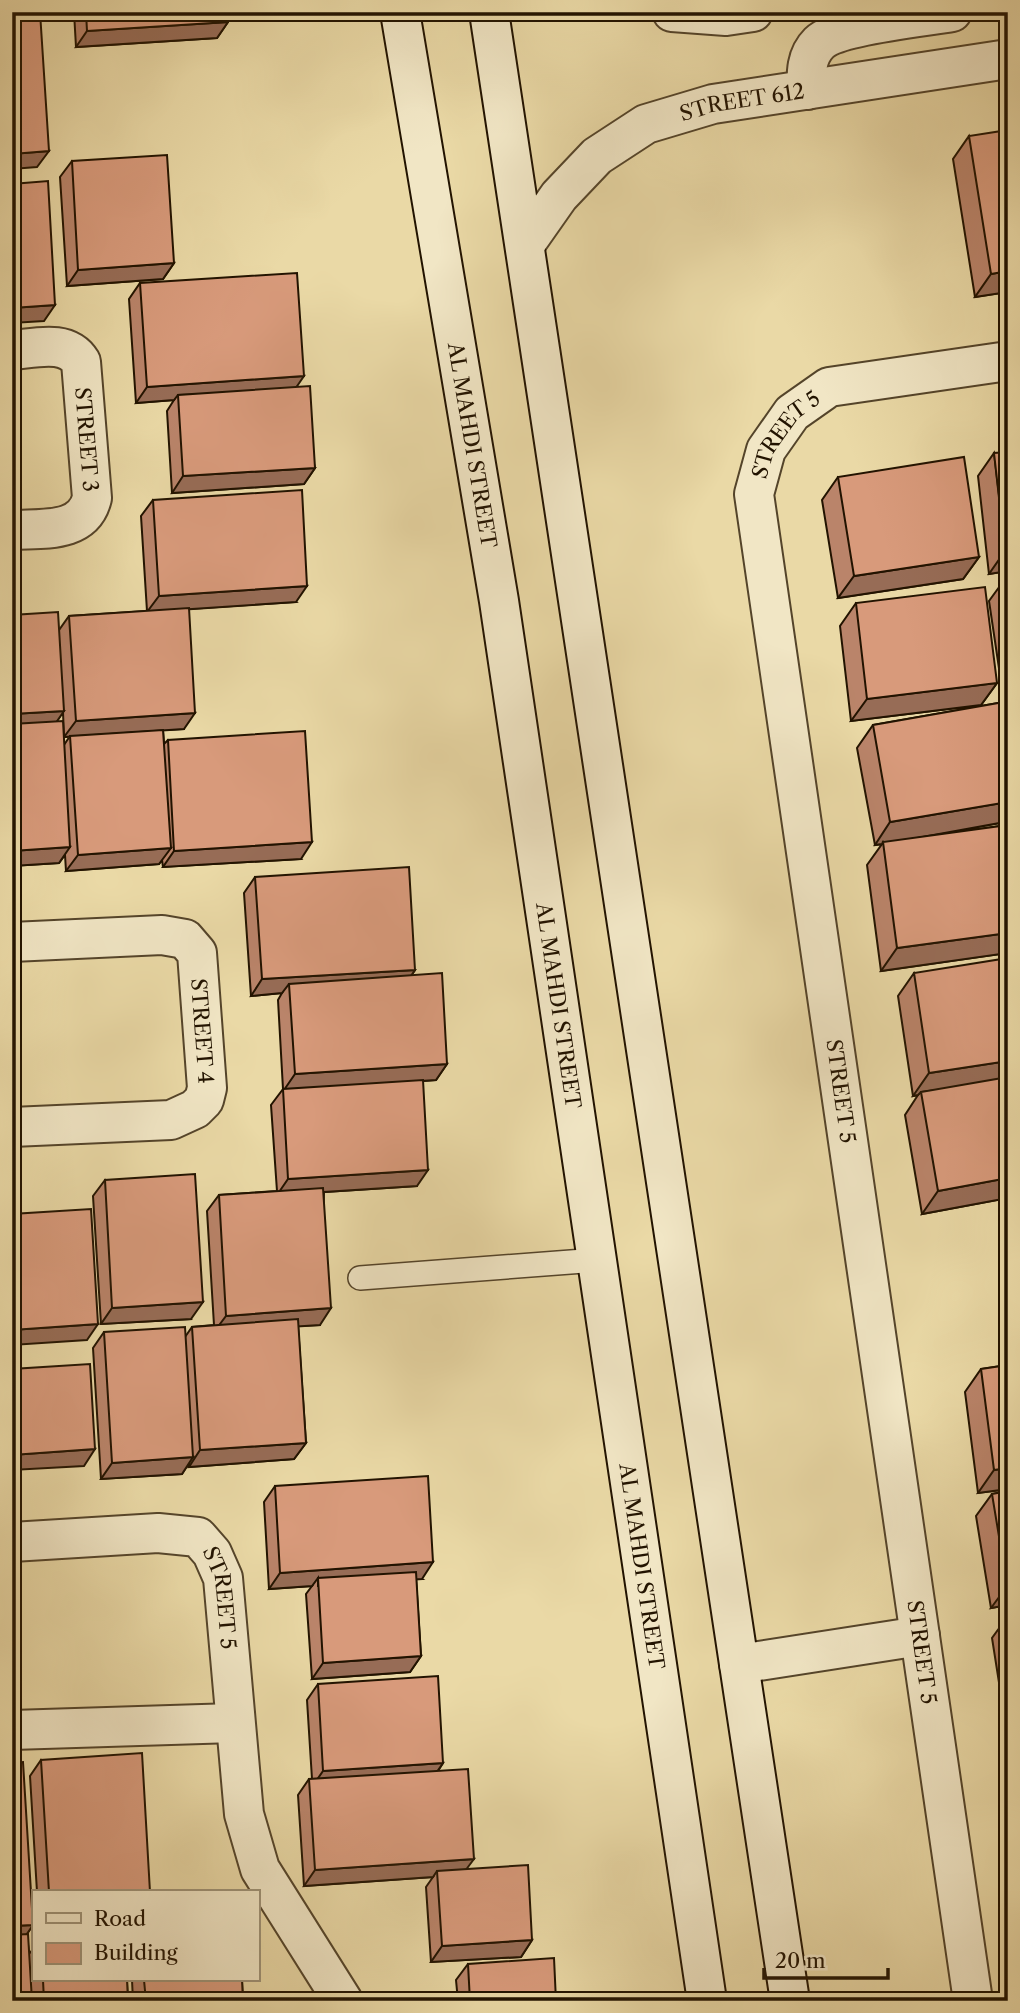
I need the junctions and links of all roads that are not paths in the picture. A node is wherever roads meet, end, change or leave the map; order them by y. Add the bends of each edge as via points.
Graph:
1 (400, 12) edge
2 (489, 12) edge
3 (672, 12) edge
4 (752, 12) edge
5 (952, 12) edge
6 (1008, 59) edge
7 (807, 90) junction
8 (526, 243) junction
9 (12, 349) edge
10 (1008, 361) edge
11 (12, 530) edge
12 (12, 943) edge
13 (12, 1127) edge
14 (597, 1260) junction
15 (360, 1278) dead end
16 (12, 1542) edge
17 (920, 1636) junction
18 (740, 1664) junction
19 (234, 1723) junction
20 (12, 1730) edge
21 (343, 2001) edge
22 (707, 2001) edge
23 (790, 2001) edge
24 (973, 2001) edge

1 - 14 street, AL MAHDI STREET via 499,601
2 - 8 street
3 - 4 street via 726,16
5 - 7 street via 841,31 818,44 805,68
6 - 7 street, STREET 612
7 - 8 street, STREET 612 via 713,104 646,124 597,156 559,196
8 - 18 street
9 - 11 street, STREET 3 via 61,347 77,354 92,498 86,516 78,522
10 - 17 street, STREET 5 via 829,387 792,414 766,450 754,494
12 - 13 street, STREET 4 via 162,935 192,944 197,953 207,1088 195,1109 170,1120
14 - 15 lane
14 - 22 street, AL MAHDI STREET
16 - 19 street, STREET 5 via 158,1533 198,1537 212,1553 223,1578
17 - 18 street
17 - 24 street, STREET 5
18 - 23 street
19 - 20 street
19 - 21 street, STREET 5 via 244,1814 260,1869

